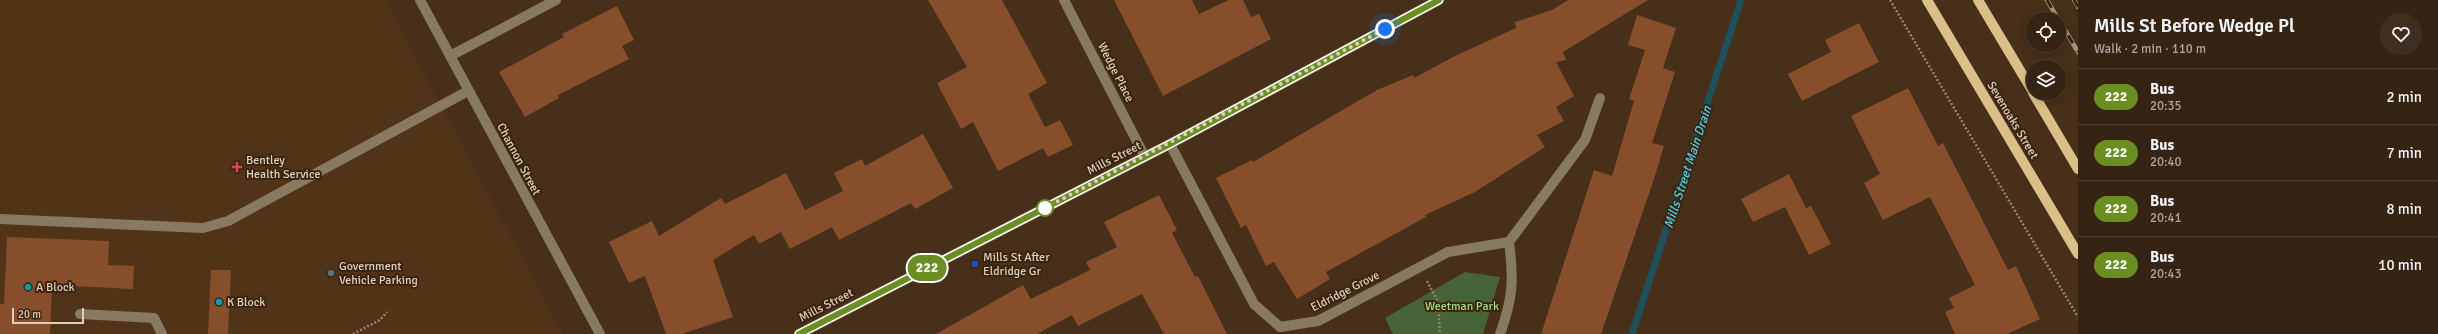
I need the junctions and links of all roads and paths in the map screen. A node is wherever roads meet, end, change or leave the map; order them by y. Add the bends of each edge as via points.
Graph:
1 (420, 0) edge
2 (556, 0) edge
3 (1064, 0) edge
4 (1439, 0) edge
5 (1890, 0) edge
6 (1927, 0) edge
7 (1978, 0) edge
8 (450, 56) junction
9 (2026, 81) edge
10 (468, 91) junction
11 (1600, 98) dead end
12 (2037, 100) edge
13 (1170, 144) junction
14 (1145, 157) junction
15 (2078, 168) edge
16 (0, 219) edge
17 (1509, 242) junction
18 (2078, 254) edge
19 (1420, 267) junction
20 (387, 312) dead end
21 (80, 314) dead end
22 (2078, 317) edge
23 (1280, 331) edge
24 (598, 332) edge
25 (162, 334) edge
26 (353, 334) edge
27 (798, 334) edge
28 (1440, 334) edge
29 (1500, 334) edge

1 - 8 street, Channon Street
2 - 8 street
3 - 14 street, Wedge Place
4 - 13 street, Mills Street
5 - 22 path
6 - 18 main road, Sevenoaks Street
7 - 9 main road
8 - 10 street, Channon Street
10 - 16 street via 228,221 203,228
10 - 24 street, Channon Street
11 - 17 street via 1585,140
12 - 15 main road
13 - 14 street, Mills Street
13 - 23 street, Eldridge Grove via 1254,304
14 - 27 street, Mills Street
17 - 19 street, Eldridge Grove via 1448,252
17 - 29 street via 1513,274 1511,303
19 - 23 street, Eldridge Grove via 1318,321
19 - 28 path via 1438,302
20 - 26 path via 380,320
21 - 25 street via 154,318

